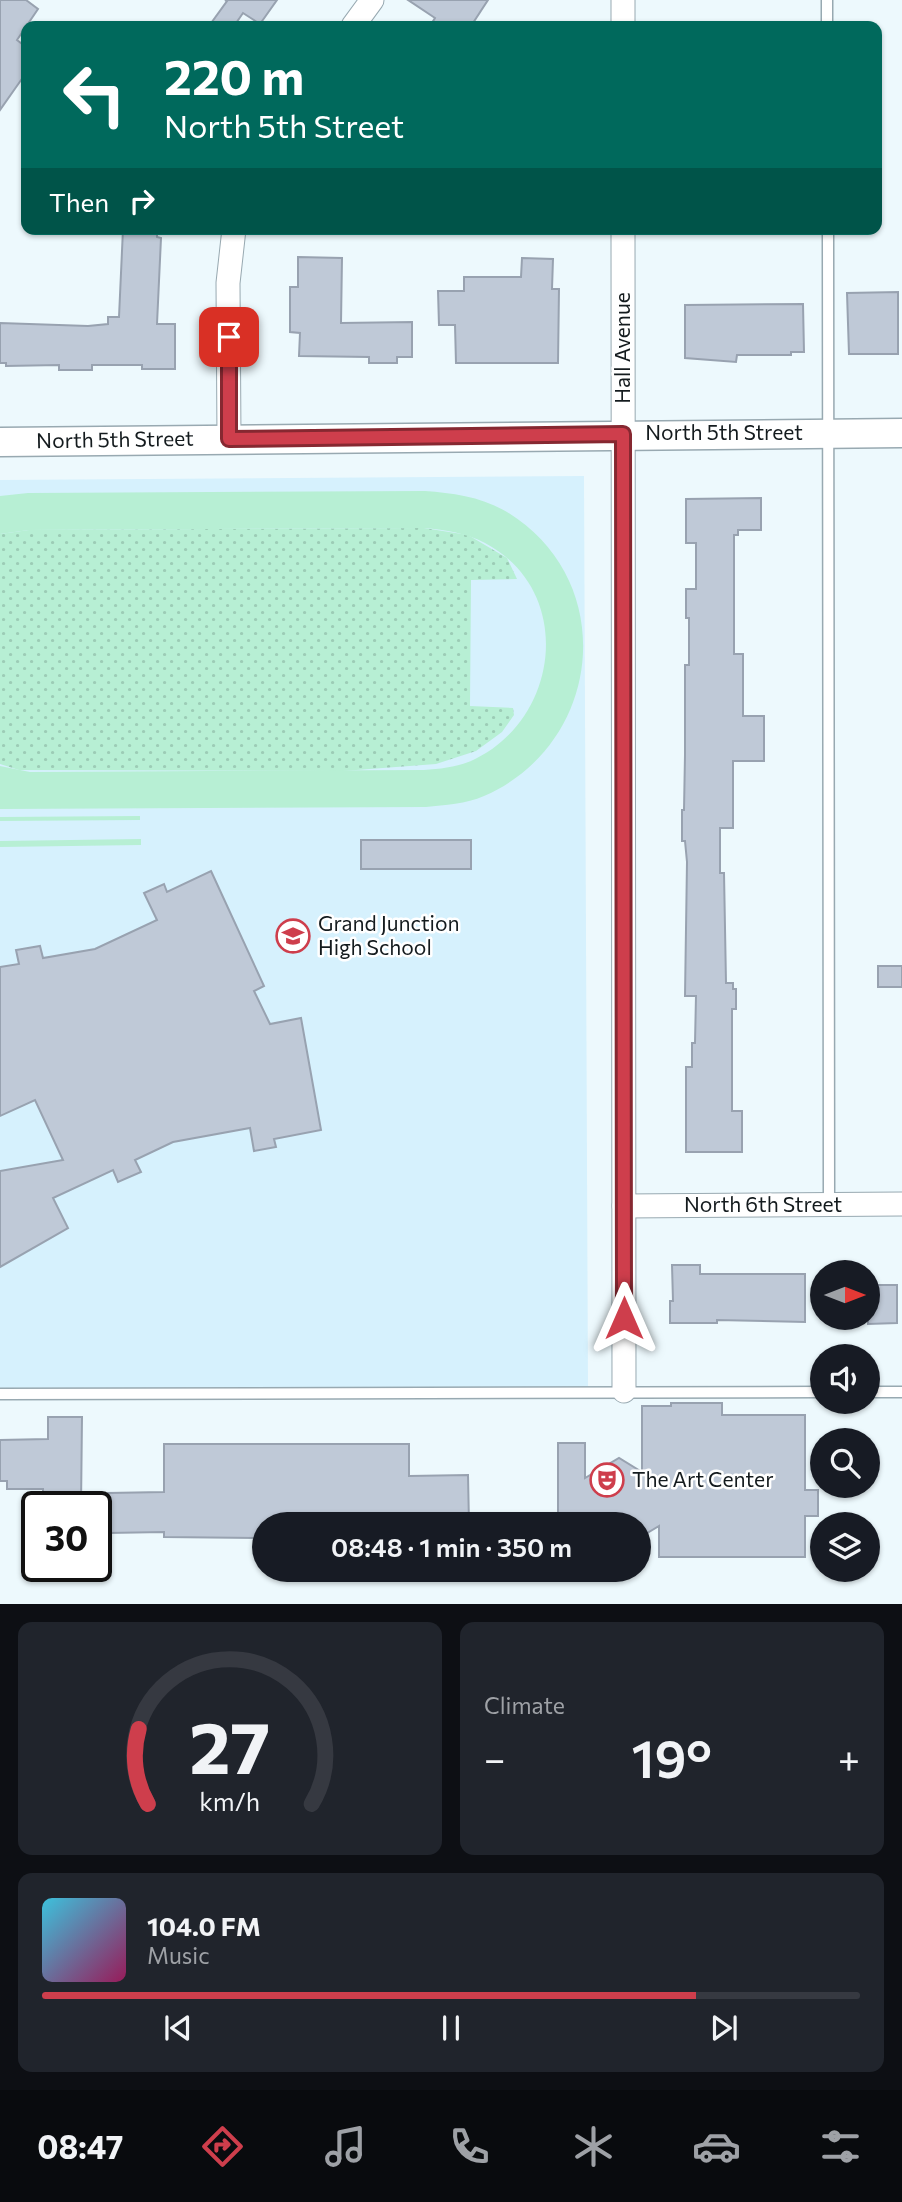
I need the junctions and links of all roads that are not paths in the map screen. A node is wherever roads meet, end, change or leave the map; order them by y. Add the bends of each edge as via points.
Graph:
1 (372, 0) edge
2 (623, 0) edge
3 (827, 0) edge
4 (357, 21) edge
5 (623, 21) edge
6 (827, 21) edge
7 (232, 235) edge
8 (623, 235) edge
9 (828, 235) edge
10 (828, 433) junction
11 (902, 433) edge
12 (623, 434) junction
13 (229, 439) junction
14 (0, 442) edge
15 (902, 1204) edge
16 (829, 1205) junction
17 (624, 1206) junction
18 (624, 1391) junction
19 (810, 1392) edge
20 (880, 1392) edge
21 (902, 1392) edge
22 (0, 1394) edge

1 - 4 street
2 - 5 street
3 - 6 lane
7 - 13 street via 228,284
8 - 12 street, Hall Avenue
9 - 10 lane
10 - 11 street, North 5th Street
10 - 12 street, North 5th Street
10 - 16 lane
12 - 13 street, North 5th Street
12 - 17 street, Hall Avenue
13 - 14 street, North 5th Street
15 - 16 street, North 6th Street
16 - 17 street, North 6th Street
17 - 18 street, Hall Avenue
18 - 19 lane
18 - 22 lane
20 - 21 lane

